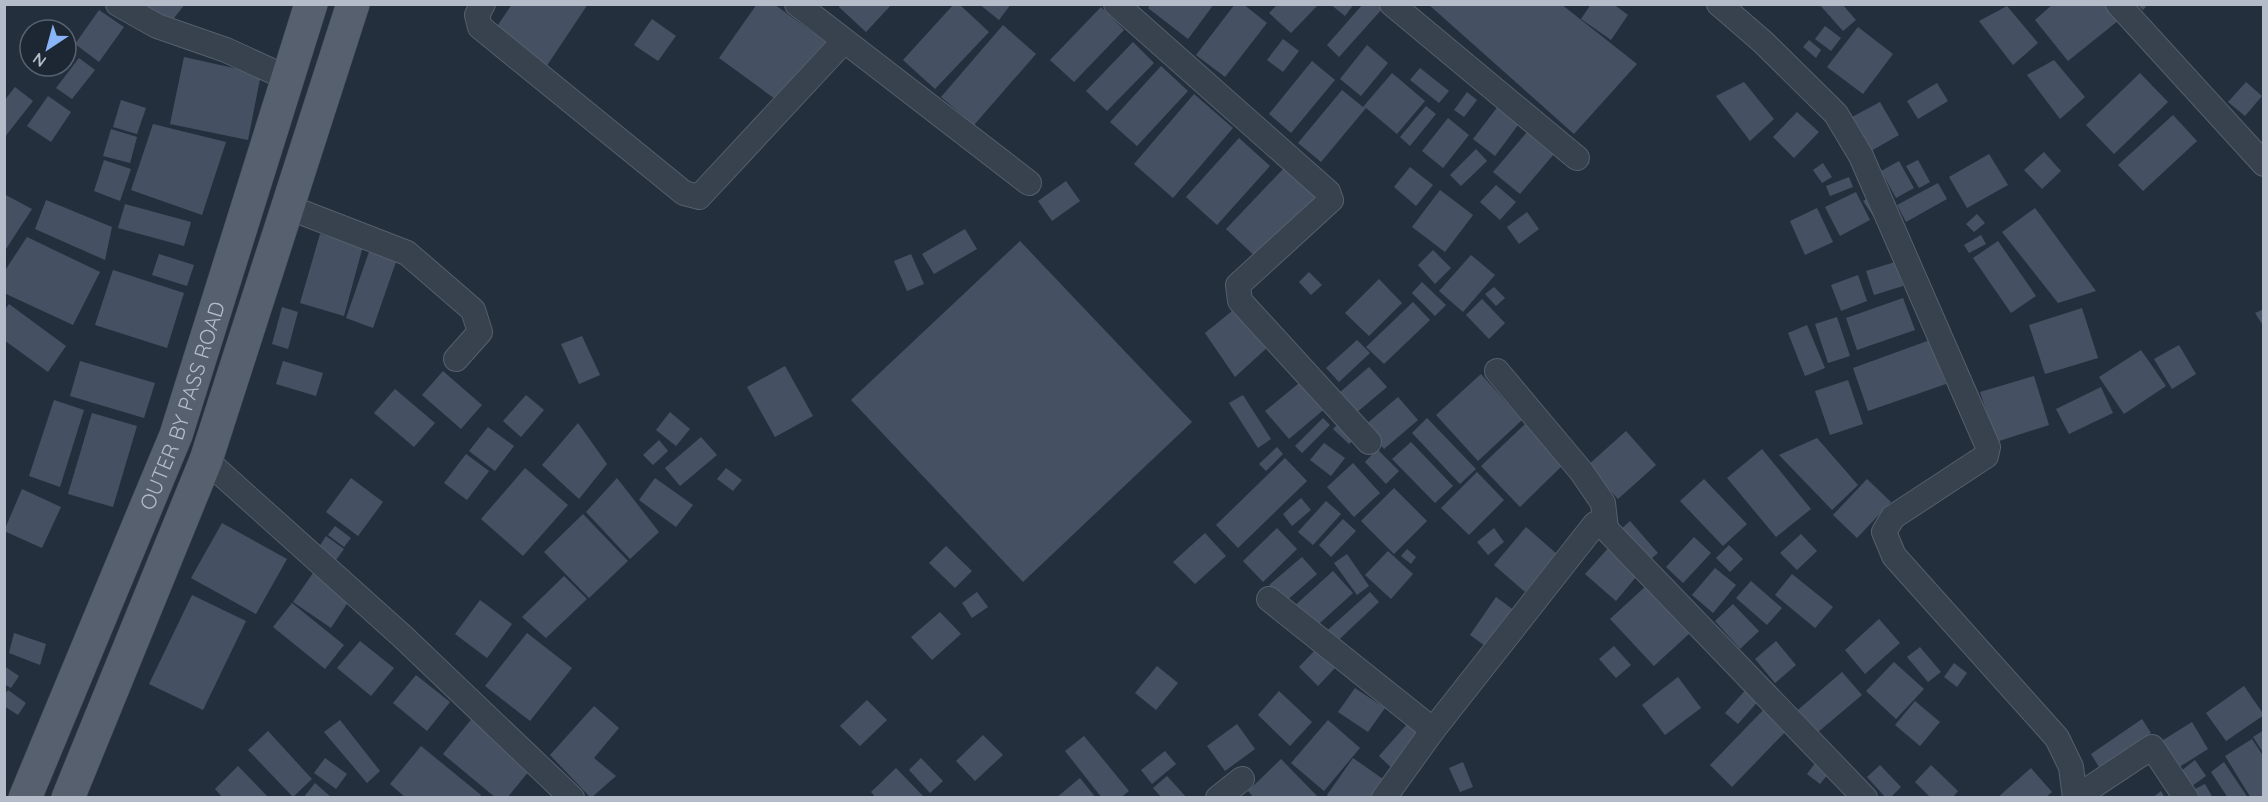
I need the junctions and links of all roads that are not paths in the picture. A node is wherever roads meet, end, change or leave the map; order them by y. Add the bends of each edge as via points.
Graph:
1 (118, 4) edge
2 (310, 4) edge
3 (353, 4) edge
4 (483, 4) edge
5 (797, 4) edge
6 (1116, 4) edge
7 (1392, 4) edge
8 (1719, 4) edge
9 (2118, 4) edge
10 (843, 41) junction
11 (286, 78) junction
12 (1577, 158) dead end
13 (2264, 164) edge
14 (1029, 183) dead end
15 (288, 207) junction
16 (456, 359) dead end
17 (1497, 371) dead end
18 (1369, 442) dead end
19 (206, 460) junction
20 (1606, 529) junction
21 (1269, 599) dead end
22 (1433, 730) junction
23 (1242, 779) dead end
24 (2075, 797) edge
25 (25, 798) edge
26 (68, 798) edge
27 (572, 798) edge
28 (1218, 798) edge
29 (1384, 798) edge
30 (1865, 798) edge
31 (2186, 798) edge

1 - 11 street via 157,26 226,50
2 - 11 main road, OUTER BY PASS ROAD
3 - 15 main road, OUTER BY PASS ROAD
4 - 10 street via 477,15 480,27 684,193 699,196
5 - 10 street
6 - 18 street via 1328,192 1330,200 1238,285 1240,301
7 - 12 street
8 - 24 street via 1836,114 1861,156 1988,447 1986,456 1893,517 1884,532 1894,556 2057,738 2071,767
9 - 13 street
10 - 14 street
11 - 25 main road, OUTER BY PASS ROAD via 176,435
15 - 16 street via 407,253 448,286 473,310 480,332
15 - 19 main road, OUTER BY PASS ROAD
17 - 20 street via 1598,495 1603,503
19 - 26 main road, OUTER BY PASS ROAD
19 - 27 street via 402,636
20 - 22 street via 1595,524
20 - 30 street
21 - 22 street
22 - 29 street
23 - 28 street
24 - 31 street via 2152,747

